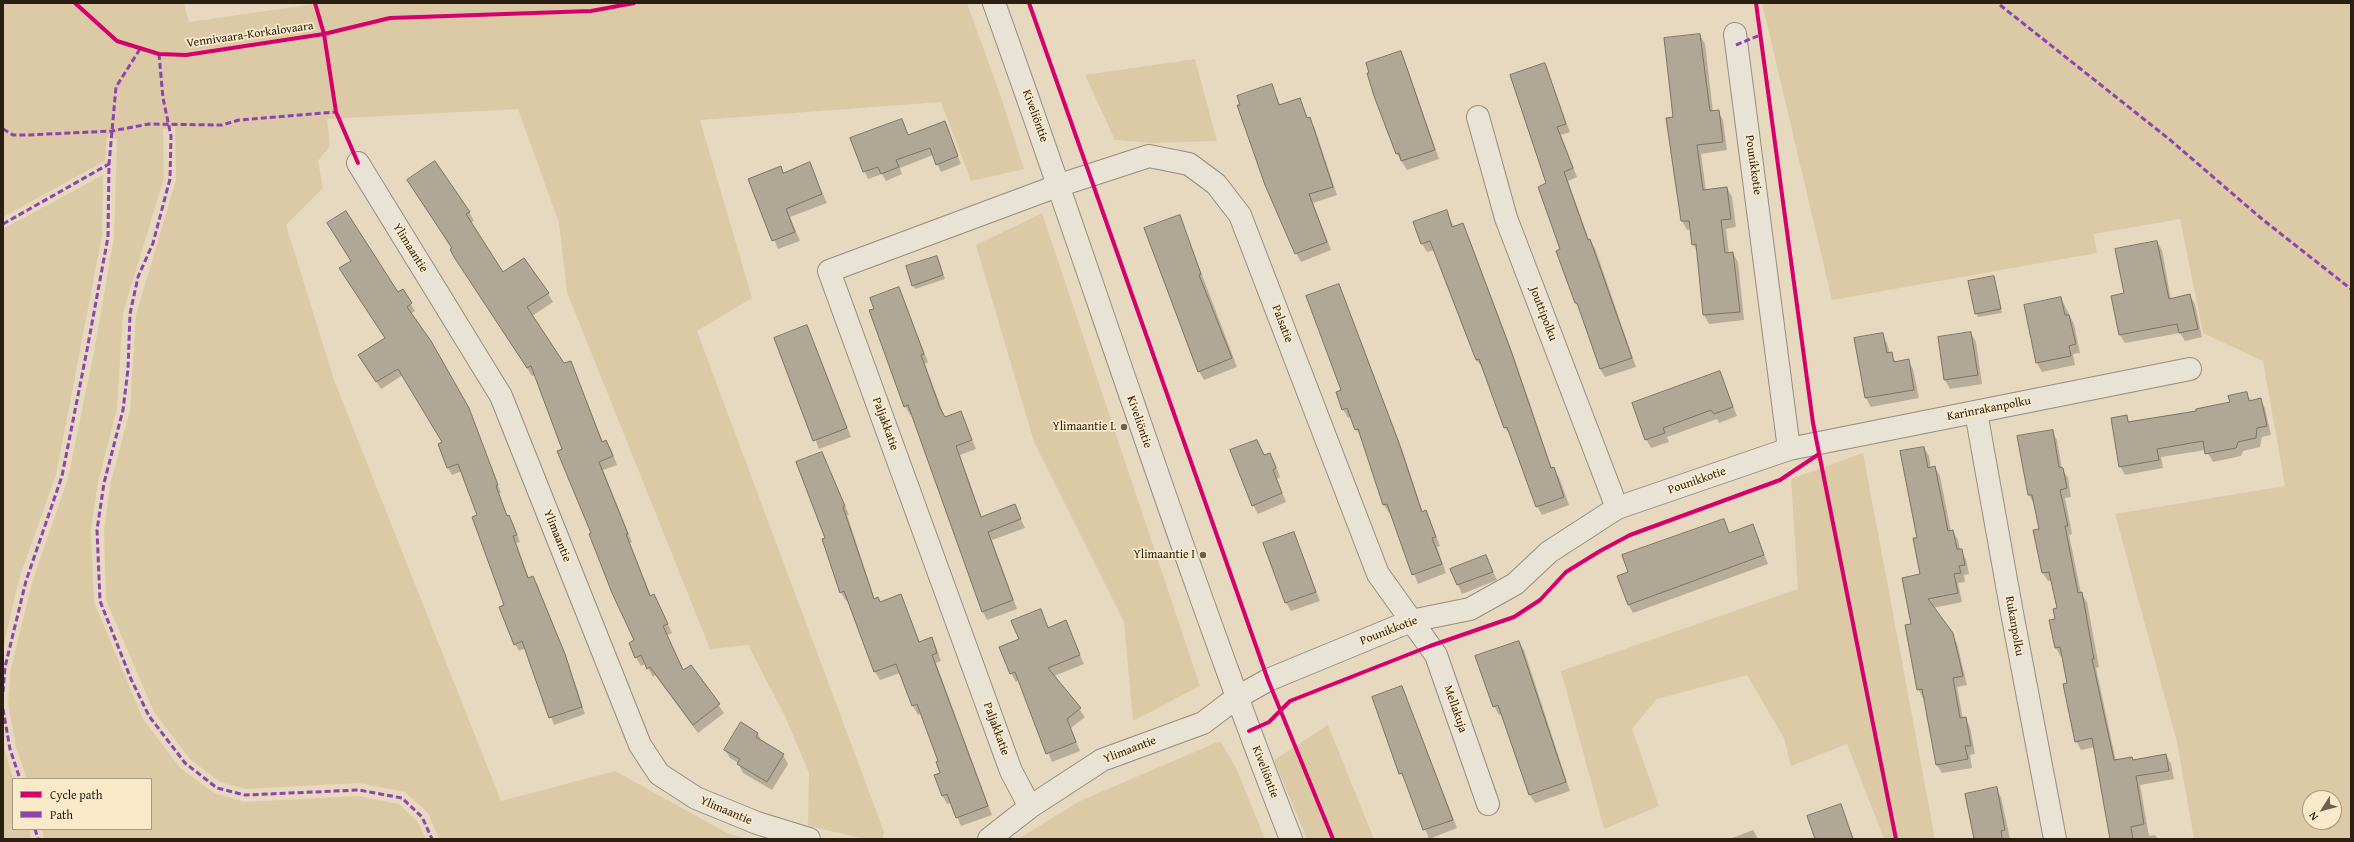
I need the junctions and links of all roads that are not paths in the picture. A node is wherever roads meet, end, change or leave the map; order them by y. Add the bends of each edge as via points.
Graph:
1 (994, 3) edge
2 (1735, 34) dead end
3 (1478, 117) dead end
4 (358, 163) dead end
5 (1060, 185) junction
6 (2190, 369) dead end
7 (1976, 412) junction
8 (1789, 449) junction
9 (1617, 508) junction
10 (1411, 621) junction
11 (1236, 698) junction
12 (1488, 804) dead end
13 (1030, 807) junction
14 (809, 839) edge
15 (989, 839) edge
16 (1291, 839) edge
17 (2055, 839) edge

1 - 5 street, Kiveliöntie
2 - 8 street, Pounikkotie
3 - 9 street, Jouttipolku via 1506,218
4 - 14 street, Ylimaantie via 501,396 640,745 659,774 696,798 757,823
5 - 10 street, Palsatie via 1149,156 1189,164 1216,184 1240,215 1378,574
5 - 11 street, Kiveliöntie via 1128,390
5 - 13 street, Paljakkatie via 829,271 1011,771
6 - 7 street, Karinrakanpolku
7 - 8 street, Karinrakanpolku
7 - 17 street, Rukanpolku
8 - 9 street, Pounikkotie
9 - 10 street, Pounikkotie via 1549,552 1515,584 1470,609
10 - 11 street, Pounikkotie via 1268,680
10 - 12 street, Mellakuja via 1436,654
11 - 13 street, Ylimaantie via 1203,723 1102,760
11 - 16 street, Kiveliöntie
13 - 15 street, Ylimaantie

